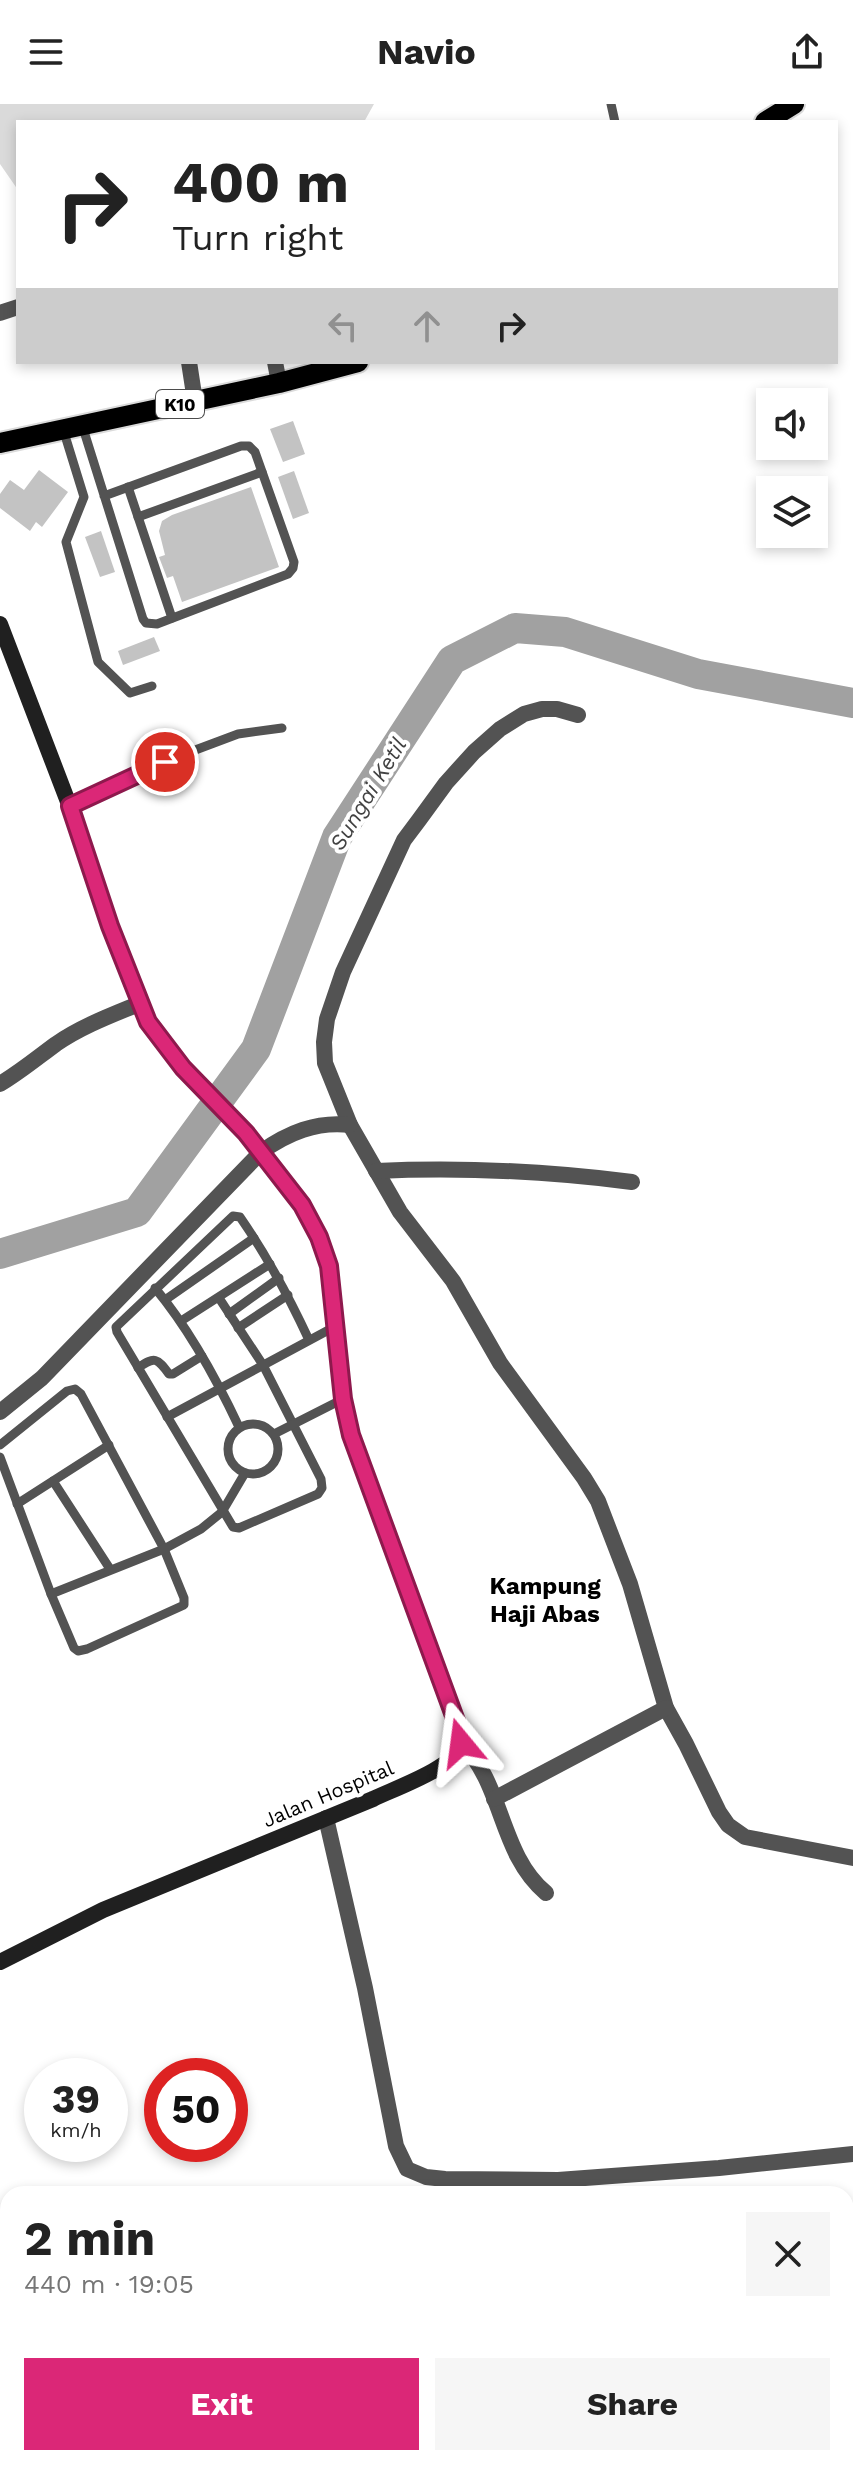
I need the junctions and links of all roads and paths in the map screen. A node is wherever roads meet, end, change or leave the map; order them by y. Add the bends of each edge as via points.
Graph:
1 (794, 104) edge
2 (768, 120) edge
3 (189, 364) edge
4 (275, 364) edge
5 (350, 364) edge
6 (279, 383) junction
7 (195, 401) junction
8 (73, 427) junction
9 (0, 443) edge
10 (262, 472) junction
11 (128, 487) junction
12 (104, 496) junction
13 (138, 517) junction
14 (172, 618) junction
15 (0, 624) edge
16 (152, 686) dead end
17 (578, 715) dead end
18 (282, 728) dead end
19 (70, 806) junction
20 (141, 1003) junction
21 (0, 1084) edge
22 (350, 1125) junction
23 (261, 1152) junction
24 (376, 1171) junction
25 (632, 1182) dead end
26 (254, 1238) junction
27 (270, 1264) junction
28 (279, 1278) junction
29 (155, 1288) junction
30 (288, 1295) junction
31 (219, 1298) junction
32 (165, 1300) junction
33 (229, 1314) junction
34 (181, 1321) junction
35 (336, 1326) junction
36 (238, 1328) junction
37 (309, 1340) junction
38 (202, 1356) junction
39 (263, 1365) junction
40 (138, 1368) junction
41 (221, 1388) junction
42 (343, 1399) junction
43 (0, 1412) edge
44 (167, 1417) junction
45 (295, 1424) junction
46 (239, 1427) junction
47 (274, 1434) junction
48 (0, 1445) edge
49 (109, 1445) junction
50 (0, 1457) edge
51 (245, 1473) junction
52 (53, 1481) junction
53 (17, 1504) junction
54 (222, 1512) junction
55 (164, 1549) junction
56 (110, 1569) junction
57 (51, 1594) junction
58 (666, 1708) junction
59 (461, 1743) junction
60 (494, 1799) junction
61 (326, 1818) junction
62 (853, 1858) edge
63 (546, 1893) dead end
64 (0, 1962) edge
65 (853, 2154) edge

1 - 2 main road
3 - 7 street
4 - 6 street
5 - 6 main road, K10
6 - 7 main road, K10
7 - 8 main road, K10
8 - 9 main road, K10
8 - 12 lane
8 - 16 lane via 84,497 66,542 98,662 130,693
10 - 11 lane via 255,452 241,446
10 - 13 lane
10 - 14 lane via 293,568
11 - 12 lane
11 - 13 lane
12 - 14 lane via 143,619 150,624
13 - 14 lane
15 - 19 main road
17 - 22 street via 542,709 500,729 446,783 404,840 327,1019 325,1063
18 - 19 lane via 238,734
19 - 20 main road
20 - 21 street via 76,1032
20 - 23 main road via 162,1042
22 - 23 street via 314,1126 280,1138
22 - 24 street
23 - 35 main road via 319,1237 329,1266
23 - 43 street via 42,1378
24 - 25 street via 515,1171
24 - 58 street via 453,1281 500,1363 598,1501 630,1584
26 - 27 lane
26 - 29 lane via 240,1217 233,1216
26 - 32 lane
27 - 28 lane
27 - 31 lane
28 - 30 lane
28 - 33 lane
29 - 32 lane
29 - 40 lane via 116,1327
30 - 36 lane
30 - 37 lane
31 - 33 lane
31 - 34 lane
32 - 34 lane
33 - 36 lane
34 - 38 lane
35 - 37 lane
35 - 42 main road
36 - 39 lane
37 - 39 lane
38 - 40 lane via 173,1374 154,1360
38 - 41 lane
39 - 41 lane
39 - 45 lane
40 - 44 lane
41 - 44 lane
41 - 46 lane
42 - 45 lane
42 - 59 main road via 351,1435
44 - 54 lane
45 - 47 lane
45 - 54 lane via 321,1479 318,1494 239,1528
46 - 47 lane via 258,1423
46 - 51 lane via 231,1435 229,1457
47 - 51 lane via 274,1464 266,1471
48 - 49 lane via 75,1389
49 - 52 lane
49 - 55 lane
50 - 53 lane
51 - 54 lane
52 - 53 lane
52 - 56 lane
53 - 57 lane
54 - 55 lane
55 - 56 lane
55 - 57 lane via 184,1605 87,1649 74,1648
56 - 57 lane
58 - 60 street
58 - 62 street via 719,1812 736,1832 757,1841
59 - 60 street via 477,1761
59 - 61 main road, Jalan Hospital via 440,1767
60 - 63 street via 518,1859
61 - 64 main road, Jalan Hospital via 103,1910
61 - 65 street via 392,2127 407,2169 436,2178 558,2180

